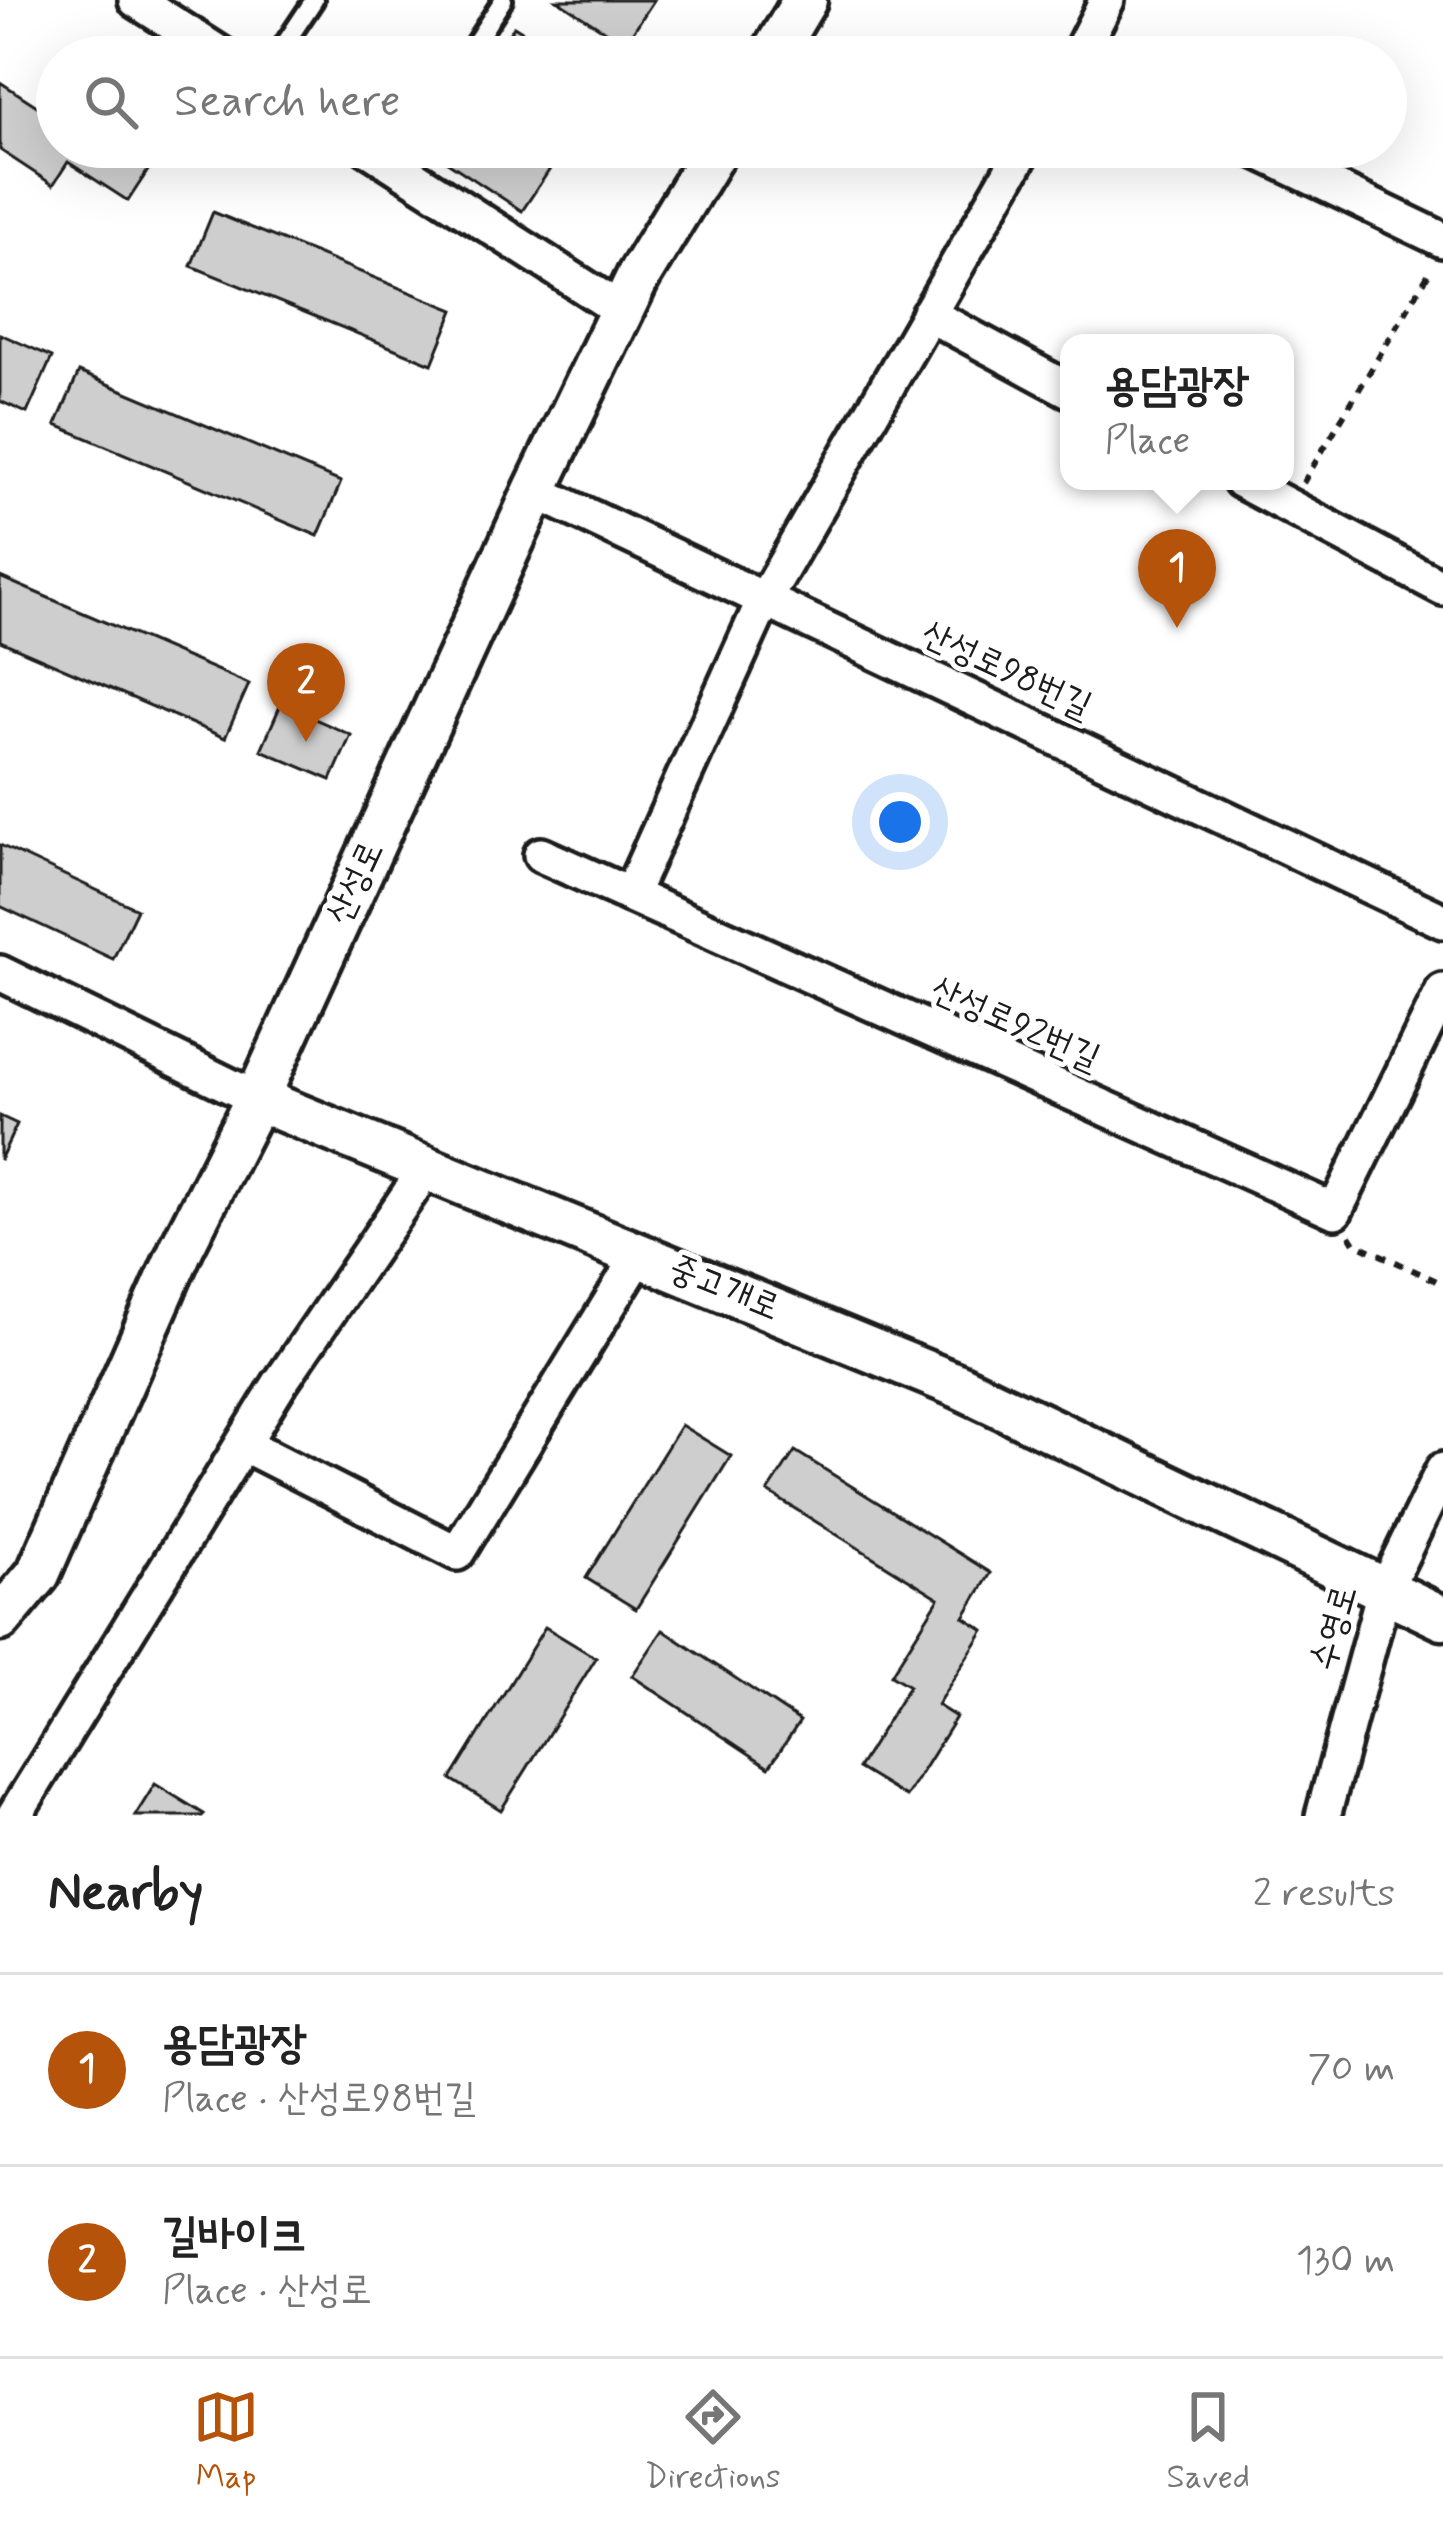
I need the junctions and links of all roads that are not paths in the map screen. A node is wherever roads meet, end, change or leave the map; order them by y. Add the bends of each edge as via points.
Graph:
1 (314, 0) edge
2 (503, 0) edge
3 (806, 0) edge
4 (1107, 0) edge
5 (139, 1) edge
6 (193, 36) edge
7 (290, 36) edge
8 (480, 36) edge
9 (784, 36) edge
10 (1089, 36) edge
11 (411, 168) edge
12 (705, 168) edge
13 (1013, 168) edge
14 (1293, 168) edge
15 (1443, 240) edge
16 (622, 311) junction
17 (928, 314) junction
18 (1060, 385) edge
19 (1258, 490) edge
20 (535, 491) junction
21 (1443, 588) edge
22 (764, 600) junction
23 (541, 855) dead end
24 (630, 895) junction
25 (1443, 920) edge
26 (0, 973) edge
27 (1443, 991) edge
28 (257, 1099) junction
29 (428, 1166) junction
30 (640, 1254) junction
31 (245, 1445) junction
32 (1443, 1470) edge
33 (1384, 1592) junction
34 (1443, 1618) edge
35 (0, 1619) edge
36 (14, 1816) edge
37 (1323, 1816) edge

1 - 7 lane
2 - 8 lane
3 - 9 street
4 - 10 street
5 - 6 street
11 - 16 street
12 - 16 street, 산성로
13 - 17 street
14 - 15 street
16 - 20 street, 산성로
17 - 18 street
17 - 22 street
19 - 21 street
20 - 22 street, 산성로98번길
20 - 28 street, 산성로
22 - 24 street
22 - 25 street, 산성로98번길
23 - 24 street, 산성로92번길
24 - 27 street, 산성로92번길 via 1335,1211
26 - 28 street, 중고개로
28 - 29 street, 중고개로
28 - 35 street, 산성로 via 182,1247 38,1574
29 - 30 street, 중고개로
29 - 31 street
30 - 31 street via 457,1552
30 - 33 street, 중고개로 via 959,1386
31 - 36 street
32 - 33 street, 수영로
33 - 34 street, 중고개로
33 - 37 street, 수영로

